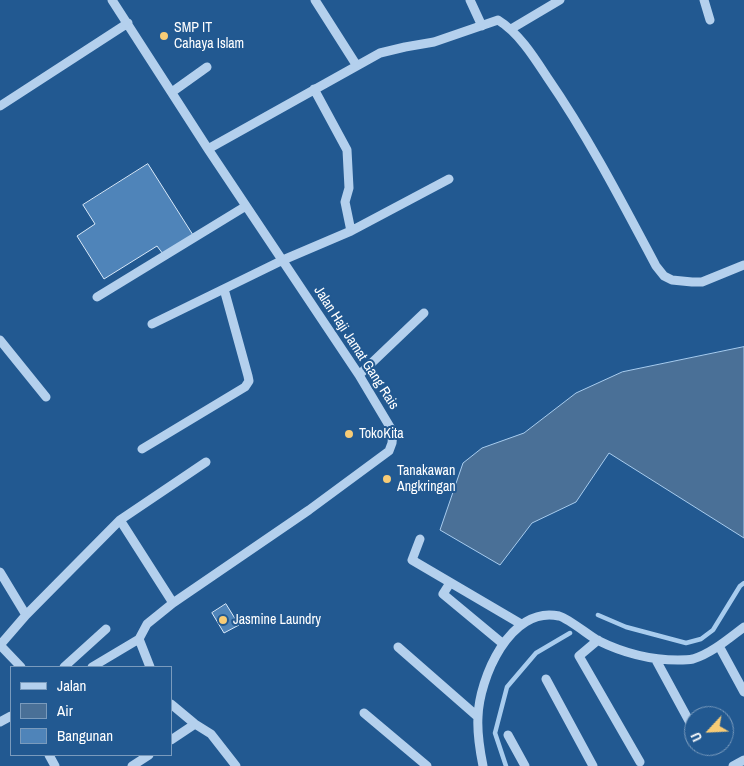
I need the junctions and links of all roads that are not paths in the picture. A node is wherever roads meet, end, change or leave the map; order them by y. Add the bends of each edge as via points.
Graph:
1 (112, 0) edge
2 (315, 0) edge
3 (470, 0) edge
4 (560, 0) edge
5 (704, 0) edge
6 (710, 20) dead end
7 (128, 23) junction
8 (482, 26) junction
9 (511, 30) junction
10 (357, 66) junction
11 (207, 67) dead end
12 (314, 89) junction
13 (172, 92) junction
14 (0, 106) edge
15 (208, 149) junction
16 (449, 179) dead end
17 (246, 206) junction
18 (351, 231) junction
19 (283, 260) junction
20 (744, 265) edge
21 (224, 289) junction
22 (97, 297) dead end
23 (424, 313) dead end
24 (152, 324) dead end
25 (0, 340) edge
26 (359, 374) junction
27 (46, 397) dead end
28 (142, 450) dead end
29 (206, 462) dead end
30 (120, 520) junction
31 (420, 539) dead end
32 (0, 572) edge
33 (450, 583) junction
34 (173, 603) junction
35 (26, 614) junction
36 (520, 624) junction
37 (744, 627) edge
38 (106, 629) dead end
39 (139, 639) junction
40 (598, 640) junction
41 (502, 643) junction
42 (0, 646) edge
43 (719, 646) junction
44 (398, 647) dead end
45 (656, 660) junction
46 (20, 666) edge
47 (65, 666) edge
48 (94, 666) edge
49 (150, 666) edge
50 (546, 679) dead end
51 (744, 692) edge
52 (172, 705) edge
53 (684, 712) edge
54 (364, 714) dead end
55 (478, 717) junction
56 (195, 724) junction
57 (508, 735) dead end
58 (172, 739) edge
59 (147, 756) edge
60 (744, 760) edge
61 (640, 762) dead end
62 (133, 765) edge
63 (236, 766) edge
64 (427, 766) edge
65 (483, 766) edge
66 (525, 766) edge
67 (593, 766) edge
68 (733, 766) edge

1 - 7 street, Jalan Haji Jamat Gang Rais
2 - 10 street
3 - 8 street
4 - 9 street
5 - 6 street
7 - 13 street, Jalan Haji Jamat Gang Rais
7 - 14 street
8 - 9 street via 496,20
8 - 10 street via 434,42 385,51
9 - 20 street via 542,69 591,144 664,276 672,280 702,282
10 - 12 street
11 - 13 street
12 - 15 street
12 - 18 street via 347,150 349,188 345,202
13 - 15 street, Jalan Haji Jamat Gang Rais
15 - 17 street, Jalan Haji Jamat Gang Rais
16 - 18 street
17 - 19 street, Jalan Haji Jamat Gang Rais
17 - 22 street
18 - 19 street
19 - 21 street
19 - 26 street, Jalan Haji Jamat Gang Rais
21 - 24 street
21 - 28 street via 248,384
23 - 26 street
25 - 27 street
26 - 34 street, Jalan Haji Jamat Gang Rais via 392,428 393,440 389,451
29 - 30 street
30 - 34 street
30 - 35 street
31 - 33 street via 412,560
32 - 35 street
33 - 36 street
33 - 41 street via 443,594
34 - 39 street, Jalan Haji Jamat Gang Rais via 147,624
35 - 42 street
36 - 40 street via 539,616 559,616
36 - 41 street
37 - 43 street
38 - 47 street
39 - 48 street
39 - 49 street
40 - 45 street
40 - 61 street via 579,656
41 - 55 street via 482,688
42 - 46 street
43 - 45 street via 692,660
43 - 51 street
44 - 55 street
45 - 53 street
50 - 67 street
52 - 56 street
54 - 64 street
55 - 65 street
56 - 58 street
56 - 63 street via 211,734
57 - 66 street
59 - 62 street
60 - 68 street

